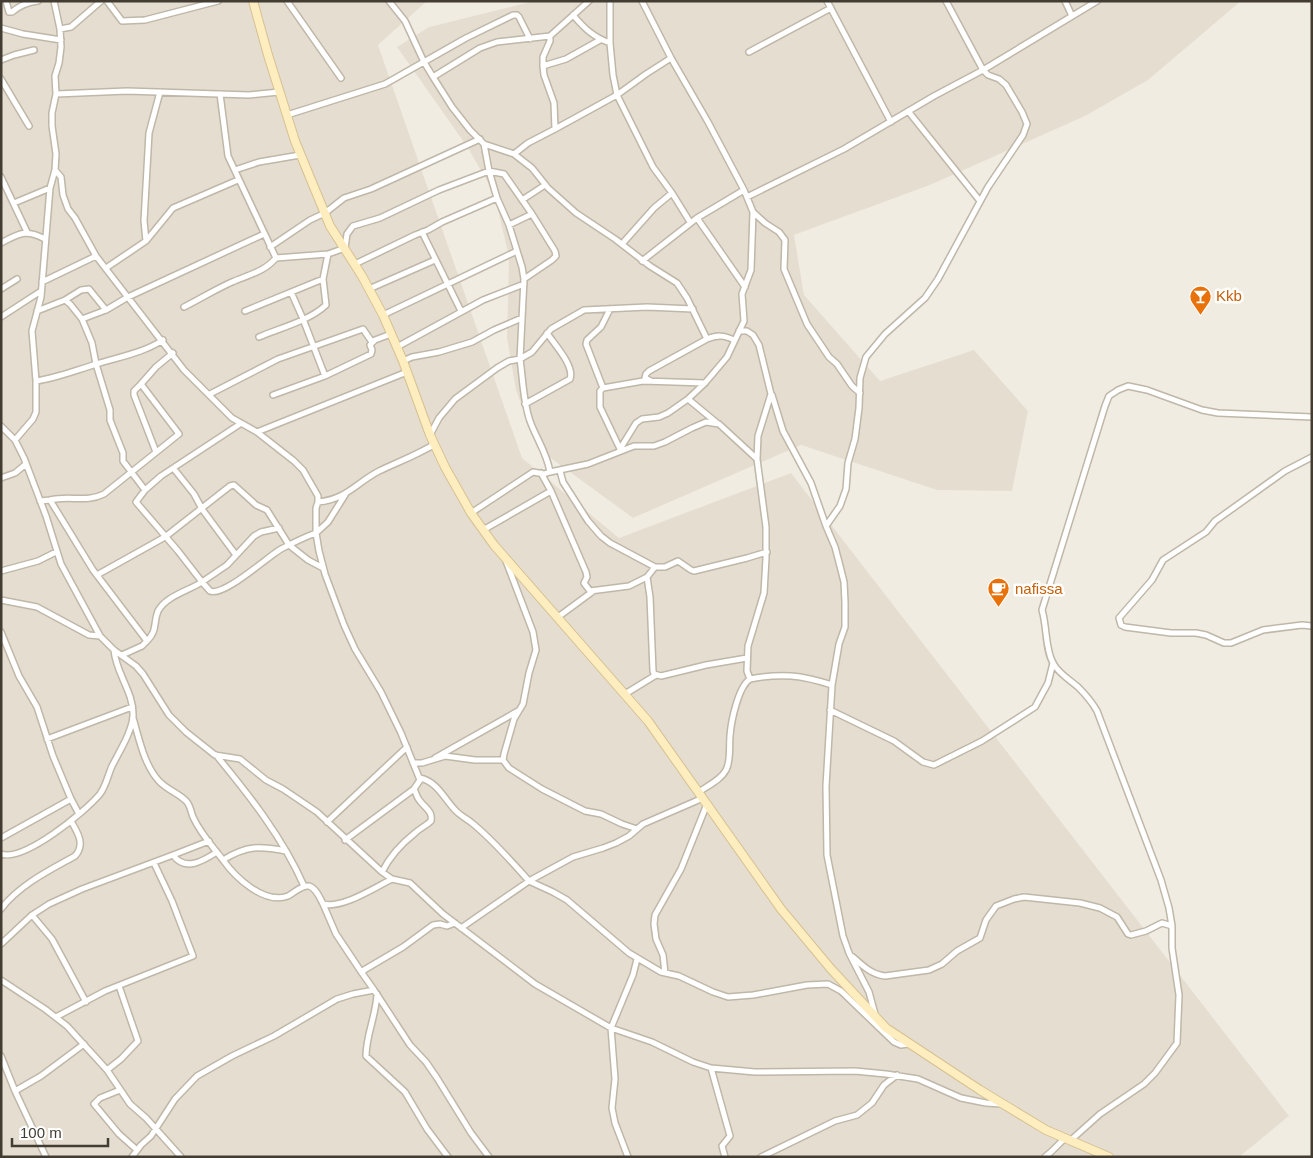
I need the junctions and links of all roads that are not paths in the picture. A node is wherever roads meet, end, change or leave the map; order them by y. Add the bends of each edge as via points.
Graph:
1 (6, 1) edge
2 (38, 1) edge
3 (54, 1) edge
4 (101, 1) edge
5 (107, 1) edge
6 (218, 1) edge
7 (253, 1) edge
8 (287, 1) edge
9 (389, 1) edge
10 (589, 1) edge
11 (610, 1) edge
12 (642, 1) edge
13 (827, 1) edge
14 (946, 1) edge
15 (1065, 1) edge
16 (1097, 1) edge
17 (831, 8) junction
18 (573, 15) junction
19 (1072, 16) junction
20 (1, 28) edge
21 (60, 29) junction
22 (550, 36) junction
23 (530, 39) junction
24 (60, 40) junction
25 (600, 40) junction
26 (610, 43) junction
27 (34, 50) dead end
28 (749, 52) dead end
29 (671, 58) junction
30 (1, 60) edge
31 (424, 62) junction
32 (543, 66) junction
33 (983, 70) junction
34 (433, 77) junction
35 (341, 78) dead end
36 (1, 79) edge
37 (160, 92) junction
38 (279, 92) junction
39 (56, 94) junction
40 (220, 94) junction
41 (617, 95) junction
42 (908, 111) junction
43 (287, 115) junction
44 (890, 122) junction
45 (29, 126) dead end
46 (554, 130) junction
47 (480, 139) junction
48 (484, 144) junction
49 (514, 154) junction
50 (300, 155) junction
51 (56, 170) junction
52 (235, 170) junction
53 (489, 171) junction
54 (1, 177) edge
55 (238, 180) junction
56 (545, 185) junction
57 (50, 188) junction
58 (744, 190) junction
59 (672, 193) junction
60 (748, 197) junction
61 (498, 198) junction
62 (522, 200) junction
63 (980, 201) junction
64 (14, 203) junction
65 (753, 212) junction
66 (325, 213) junction
67 (532, 214) junction
68 (696, 218) junction
69 (690, 222) junction
70 (509, 225) junction
71 (27, 232) junction
72 (422, 232) junction
73 (264, 234) junction
74 (45, 239) junction
75 (146, 241) junction
76 (1, 243) edge
77 (622, 244) junction
78 (270, 247) junction
79 (345, 248) junction
80 (517, 251) junction
81 (328, 254) junction
82 (96, 256) junction
83 (276, 258) junction
84 (435, 260) junction
85 (642, 261) junction
86 (355, 264) junction
87 (106, 268) junction
88 (17, 279) dead end
89 (323, 279) junction
90 (42, 282) junction
91 (524, 282) junction
92 (448, 285) junction
93 (745, 287) junction
94 (1, 289) edge
95 (369, 289) junction
96 (42, 291) junction
97 (290, 292) junction
98 (128, 297) junction
99 (65, 300) junction
100 (184, 307) dead end
101 (610, 309) junction
102 (106, 310) junction
103 (693, 310) junction
104 (37, 311) junction
105 (245, 311) dead end
106 (461, 311) junction
107 (383, 315) junction
108 (1, 317) edge
109 (522, 318) junction
110 (82, 319) junction
111 (303, 319) junction
112 (739, 332) junction
113 (547, 333) junction
114 (391, 334) junction
115 (259, 337) dead end
116 (707, 339) junction
117 (163, 340) junction
118 (734, 340) junction
119 (372, 342) junction
120 (314, 347) junction
121 (397, 347) junction
122 (173, 353) junction
123 (520, 359) junction
124 (403, 360) junction
125 (96, 364) junction
126 (407, 372) junction
127 (325, 376) junction
128 (36, 381) junction
129 (651, 382) junction
130 (705, 383) junction
131 (141, 384) junction
132 (603, 388) junction
133 (860, 393) junction
134 (210, 394) junction
135 (771, 394) junction
136 (274, 395) dead end
137 (688, 399) junction
138 (526, 404) junction
139 (1312, 417) edge
140 (240, 424) junction
141 (719, 424) junction
142 (1, 426) edge
143 (257, 432) junction
144 (430, 435) junction
145 (15, 440) junction
146 (435, 444) junction
147 (621, 450) junction
148 (156, 452) junction
149 (1312, 457) edge
150 (757, 459) junction
151 (26, 464) junction
152 (174, 469) junction
153 (560, 471) junction
154 (130, 472) junction
155 (550, 472) junction
156 (541, 473) junction
157 (1, 478) edge
158 (145, 490) junction
159 (551, 491) junction
160 (344, 495) junction
161 (50, 500) junction
162 (40, 501) junction
163 (318, 502) junction
164 (202, 509) junction
165 (471, 513) junction
166 (826, 526) junction
167 (279, 528) junction
168 (483, 530) junction
169 (316, 533) junction
170 (165, 537) junction
171 (289, 545) junction
172 (56, 552) junction
173 (767, 552) junction
174 (236, 555) junction
175 (504, 556) junction
176 (655, 567) junction
177 (323, 568) junction
178 (1, 571) edge
179 (97, 575) junction
180 (647, 576) junction
181 (202, 582) junction
182 (592, 592) junction
183 (1, 600) edge
184 (558, 617) junction
185 (1312, 626) edge
186 (1, 632) edge
187 (100, 636) junction
188 (147, 641) junction
189 (114, 650) junction
190 (122, 656) junction
191 (747, 658) junction
192 (1053, 663) junction
193 (656, 675) junction
194 (750, 679) junction
195 (832, 685) junction
196 (625, 694) junction
197 (132, 707) junction
198 (521, 710) junction
199 (830, 710) junction
200 (133, 718) junction
201 (47, 739) junction
202 (407, 747) junction
203 (215, 755) junction
204 (435, 758) junction
205 (503, 760) junction
206 (413, 763) junction
207 (420, 778) junction
208 (414, 790) junction
209 (703, 798) junction
210 (70, 799) junction
211 (78, 814) junction
212 (71, 821) junction
213 (327, 822) junction
214 (637, 829) junction
215 (1, 838) edge
216 (345, 840) junction
217 (208, 841) junction
218 (286, 851) junction
219 (217, 852) junction
220 (1, 854) edge
221 (173, 855) junction
222 (223, 860) junction
223 (154, 863) junction
224 (382, 872) junction
225 (392, 880) junction
226 (529, 881) junction
227 (304, 886) junction
228 (323, 904) junction
229 (1, 909) edge
230 (32, 915) junction
231 (455, 923) junction
232 (1172, 926) junction
233 (461, 928) junction
234 (1, 944) edge
235 (849, 952) junction
236 (637, 959) junction
237 (362, 973) junction
238 (665, 973) junction
239 (1, 980) edge
240 (119, 986) junction
241 (376, 992) junction
242 (86, 1002) junction
243 (876, 1016) junction
244 (56, 1017) junction
245 (611, 1028) junction
246 (84, 1044) junction
247 (908, 1044) junction
248 (1, 1056) edge
249 (712, 1068) junction
250 (107, 1070) junction
251 (897, 1076) junction
252 (120, 1090) junction
253 (15, 1091) junction
254 (1004, 1104) junction
255 (156, 1129) junction
256 (1068, 1139) junction
257 (137, 1150) junction
258 (46, 1157) edge
259 (132, 1157) edge
260 (181, 1157) edge
261 (448, 1157) edge
262 (489, 1157) edge
263 (628, 1157) edge
264 (725, 1157) edge
265 (762, 1157) edge
266 (1045, 1157) edge
267 (1109, 1157) edge

1 - 2 street via 9,12
3 - 21 street
4 - 21 street via 72,27
5 - 6 street via 122,21 145,20
7 - 38 street
8 - 35 street
9 - 31 street via 405,21
10 - 18 street
11 - 26 street
12 - 29 street
13 - 17 street
14 - 33 street
15 - 19 street
16 - 19 street
17 - 28 street
17 - 44 street
18 - 22 street
18 - 25 street
19 - 33 street
20 - 24 street
21 - 24 street
22 - 23 street
22 - 32 street
23 - 31 street via 519,17 513,15
23 - 34 street via 497,42 480,48
24 - 39 street
25 - 26 street
25 - 32 street via 566,59
26 - 41 street
27 - 30 street
29 - 41 street
29 - 58 street
31 - 34 street
31 - 43 street via 385,84
32 - 46 street via 554,103
33 - 42 street
33 - 63 street via 1006,86 1026,124 1023,135
34 - 47 street via 452,107
36 - 45 street
37 - 39 street
37 - 40 street
37 - 75 street via 149,133 144,221
38 - 40 street
38 - 43 street
39 - 51 street via 52,112
40 - 52 street via 228,156
41 - 46 street
41 - 59 street via 653,168
42 - 44 street
42 - 63 street
43 - 50 street
44 - 60 street
46 - 49 street
47 - 48 street
47 - 66 street via 344,198
48 - 49 street
48 - 53 street
49 - 56 street via 532,168
50 - 52 street
50 - 66 street
51 - 57 street
51 - 82 street via 61,177 65,203
52 - 55 street
53 - 61 street
53 - 62 street via 504,174
53 - 79 street via 380,218 353,226 346,234
54 - 64 street
55 - 73 street
55 - 75 street via 173,208
56 - 62 street
56 - 77 street via 576,213
57 - 64 street
57 - 74 street
58 - 60 street
58 - 68 street
59 - 69 street
59 - 77 street
60 - 65 street
61 - 70 street
61 - 72 street
62 - 67 street
63 - 133 street via 925,298 885,334 866,357
64 - 71 street
65 - 93 street via 751,270
65 - 133 street via 785,240 784,269 803,316 829,358
66 - 78 street
66 - 79 street
67 - 70 street
67 - 91 street via 556,256
68 - 69 street
68 - 93 street
69 - 85 street
70 - 80 street
71 - 74 street
71 - 76 street
72 - 84 street
72 - 86 street
73 - 78 street
73 - 98 street
74 - 90 street
75 - 87 street
77 - 85 street
78 - 83 street
79 - 81 street
79 - 86 street
80 - 91 street
80 - 92 street
81 - 83 street
81 - 89 street
82 - 87 street
82 - 90 street
83 - 100 street via 253,275
84 - 92 street
84 - 95 street
85 - 103 street via 677,283
86 - 95 street
87 - 98 street
88 - 94 street
89 - 97 street
89 - 111 street via 326,305
90 - 96 street
91 - 106 street
91 - 109 street
92 - 106 street
92 - 107 street
93 - 112 street via 742,294 744,321
95 - 107 street
96 - 104 street
96 - 108 street
97 - 105 street
97 - 111 street
98 - 102 street
98 - 117 street
99 - 102 street via 89,289
99 - 104 street
99 - 110 street
101 - 103 street
101 - 113 street via 584,310
101 - 132 street via 586,344
102 - 110 street
103 - 116 street
104 - 128 street via 32,331
106 - 121 street
107 - 114 street
109 - 123 street
109 - 124 street via 472,342
110 - 125 street
111 - 115 street
111 - 120 street
112 - 118 street
112 - 135 street via 747,331 759,344
113 - 123 street via 532,352
113 - 138 street via 572,374 570,379
114 - 119 street
114 - 121 street
116 - 118 street via 717,335
116 - 129 street via 649,371 645,378
117 - 122 street
117 - 125 street via 143,351
118 - 130 street via 727,357
119 - 120 street via 363,329
119 - 127 street via 371,354
120 - 127 street
120 - 134 street via 278,359
121 - 124 street
122 - 131 street
122 - 134 street via 187,373
123 - 138 street
123 - 144 street via 497,368 455,399
124 - 126 street
125 - 128 street
125 - 154 street via 110,420
126 - 143 street
126 - 144 street
127 - 136 street
128 - 145 street via 35,416
129 - 130 street
129 - 132 street
130 - 137 street
131 - 148 street via 134,394
131 - 148 street via 179,434
132 - 147 street via 598,403
133 - 166 street via 846,489 840,506
134 - 140 street
135 - 150 street via 758,436
135 - 166 street via 783,431 811,483
137 - 141 street
137 - 147 street via 668,413 639,421
138 - 155 street
139 - 192 street via 1218,413 1128,386 1109,396 1042,610
140 - 143 street
140 - 152 street
141 - 147 street via 706,422 654,446
141 - 150 street
142 - 145 street
143 - 163 street via 303,470 318,496
144 - 146 street
145 - 151 street
146 - 160 street via 378,472
146 - 165 street
147 - 153 street
148 - 154 street
149 - 185 street via 1285,471 1215,521 1206,532 1163,560 1152,580 1119,618 1125,627 1196,633 1224,643 1263,630
150 - 173 street
151 - 157 street
151 - 162 street
152 - 158 street
152 - 164 street
153 - 155 street
153 - 176 street via 562,482 601,536
154 - 158 street
154 - 161 street via 93,499 64,497
155 - 156 street
156 - 159 street
156 - 165 street via 533,472
158 - 170 street via 136,502
159 - 168 street
159 - 182 street via 586,572 584,583
160 - 163 street
160 - 169 street via 328,522
161 - 162 street
161 - 179 street
162 - 172 street
163 - 169 street
164 - 167 street via 234,485 256,505 267,510
164 - 170 street
164 - 174 street
165 - 168 street
166 - 195 street via 844,582 845,602 845,627
167 - 171 street
167 - 174 street via 258,533
168 - 175 street
169 - 171 street
169 - 177 street
170 - 179 street
170 - 181 street
171 - 177 street
171 - 181 street via 218,592 210,591
172 - 178 street via 38,561
172 - 187 street
173 - 176 street via 694,571 678,561
173 - 191 street via 764,593
174 - 181 street
175 - 184 street
175 - 198 street via 536,650
176 - 180 street
177 - 202 street via 344,625
179 - 188 street
180 - 182 street via 629,586
180 - 193 street via 653,671
181 - 188 street via 168,600 159,610 156,626
182 - 184 street
183 - 187 street via 37,607 89,635
184 - 196 street
186 - 201 street via 19,676 37,707
187 - 189 street
188 - 190 street
189 - 190 street
189 - 197 street
190 - 203 street via 143,674 179,726
191 - 193 street
191 - 194 street
192 - 199 street via 1048,683 1035,708 982,741 934,765 923,762 877,732
192 - 232 street via 1092,700 1098,711 1161,880
193 - 196 street
194 - 195 street via 796,676
194 - 209 street via 738,696 725,772
195 - 199 street
196 - 209 street
197 - 200 street
197 - 201 street
198 - 204 street
198 - 205 street via 514,719
199 - 235 street via 827,855
200 - 211 street via 103,789
200 - 217 street via 157,780 188,803 193,818
201 - 210 street
202 - 206 street
202 - 213 street
203 - 213 street via 240,759
203 - 218 street
204 - 205 street
204 - 206 street
205 - 214 street via 518,774 571,804
206 - 207 street
207 - 208 street
207 - 226 street via 436,786 454,809
208 - 216 street
208 - 224 street via 430,812 431,821 397,849
209 - 214 street
209 - 238 street via 681,869 654,919
209 - 243 street via 781,909
210 - 211 street
210 - 215 street
211 - 212 street
212 - 220 street via 26,851 6,856
212 - 229 street via 81,841 75,856 35,880
213 - 216 street
214 - 226 street via 603,848 580,853
216 - 224 street
217 - 219 street
217 - 221 street
218 - 222 street via 254,847
218 - 227 street
219 - 221 street via 191,865 178,862
219 - 222 street
221 - 223 street
222 - 227 street via 239,879 257,892 284,897
223 - 230 street via 82,889
223 - 240 street via 193,956
224 - 225 street
225 - 228 street via 334,905
225 - 231 street via 410,883
226 - 233 street
226 - 236 street via 567,900
227 - 228 street via 316,890
228 - 237 street via 336,934
230 - 234 street
230 - 242 street via 52,939
231 - 233 street
231 - 237 street via 432,925
232 - 235 street via 1162,923 1131,935 1117,917 1100,908 1024,897 996,906 986,920 980,938 929,970 878,975
232 - 256 street via 1179,995 1177,1043 1144,1084
233 - 245 street via 535,984
235 - 243 street via 869,992
236 - 238 street
236 - 245 street
237 - 241 street
238 - 247 street via 728,997 828,984 841,991 894,1042
239 - 244 street
240 - 242 street
240 - 250 street via 138,1041
241 - 255 street via 337,999 197,1076 175,1099
241 - 261 street via 366,1056 405,1092 426,1129
241 - 262 street
242 - 244 street
243 - 247 street
244 - 246 street
245 - 249 street
245 - 263 street via 615,1079 612,1108
246 - 250 street
246 - 253 street
247 - 254 street
248 - 253 street
249 - 251 street via 755,1072 855,1071
249 - 264 street via 730,1136 722,1146
250 - 252 street
251 - 254 street via 918,1079 962,1098
251 - 265 street via 857,1116 835,1120
252 - 255 street
252 - 257 street via 96,1100 94,1104
253 - 258 street
254 - 256 street via 1046,1130
255 - 257 street
255 - 260 street
256 - 266 street
256 - 267 street
257 - 259 street

